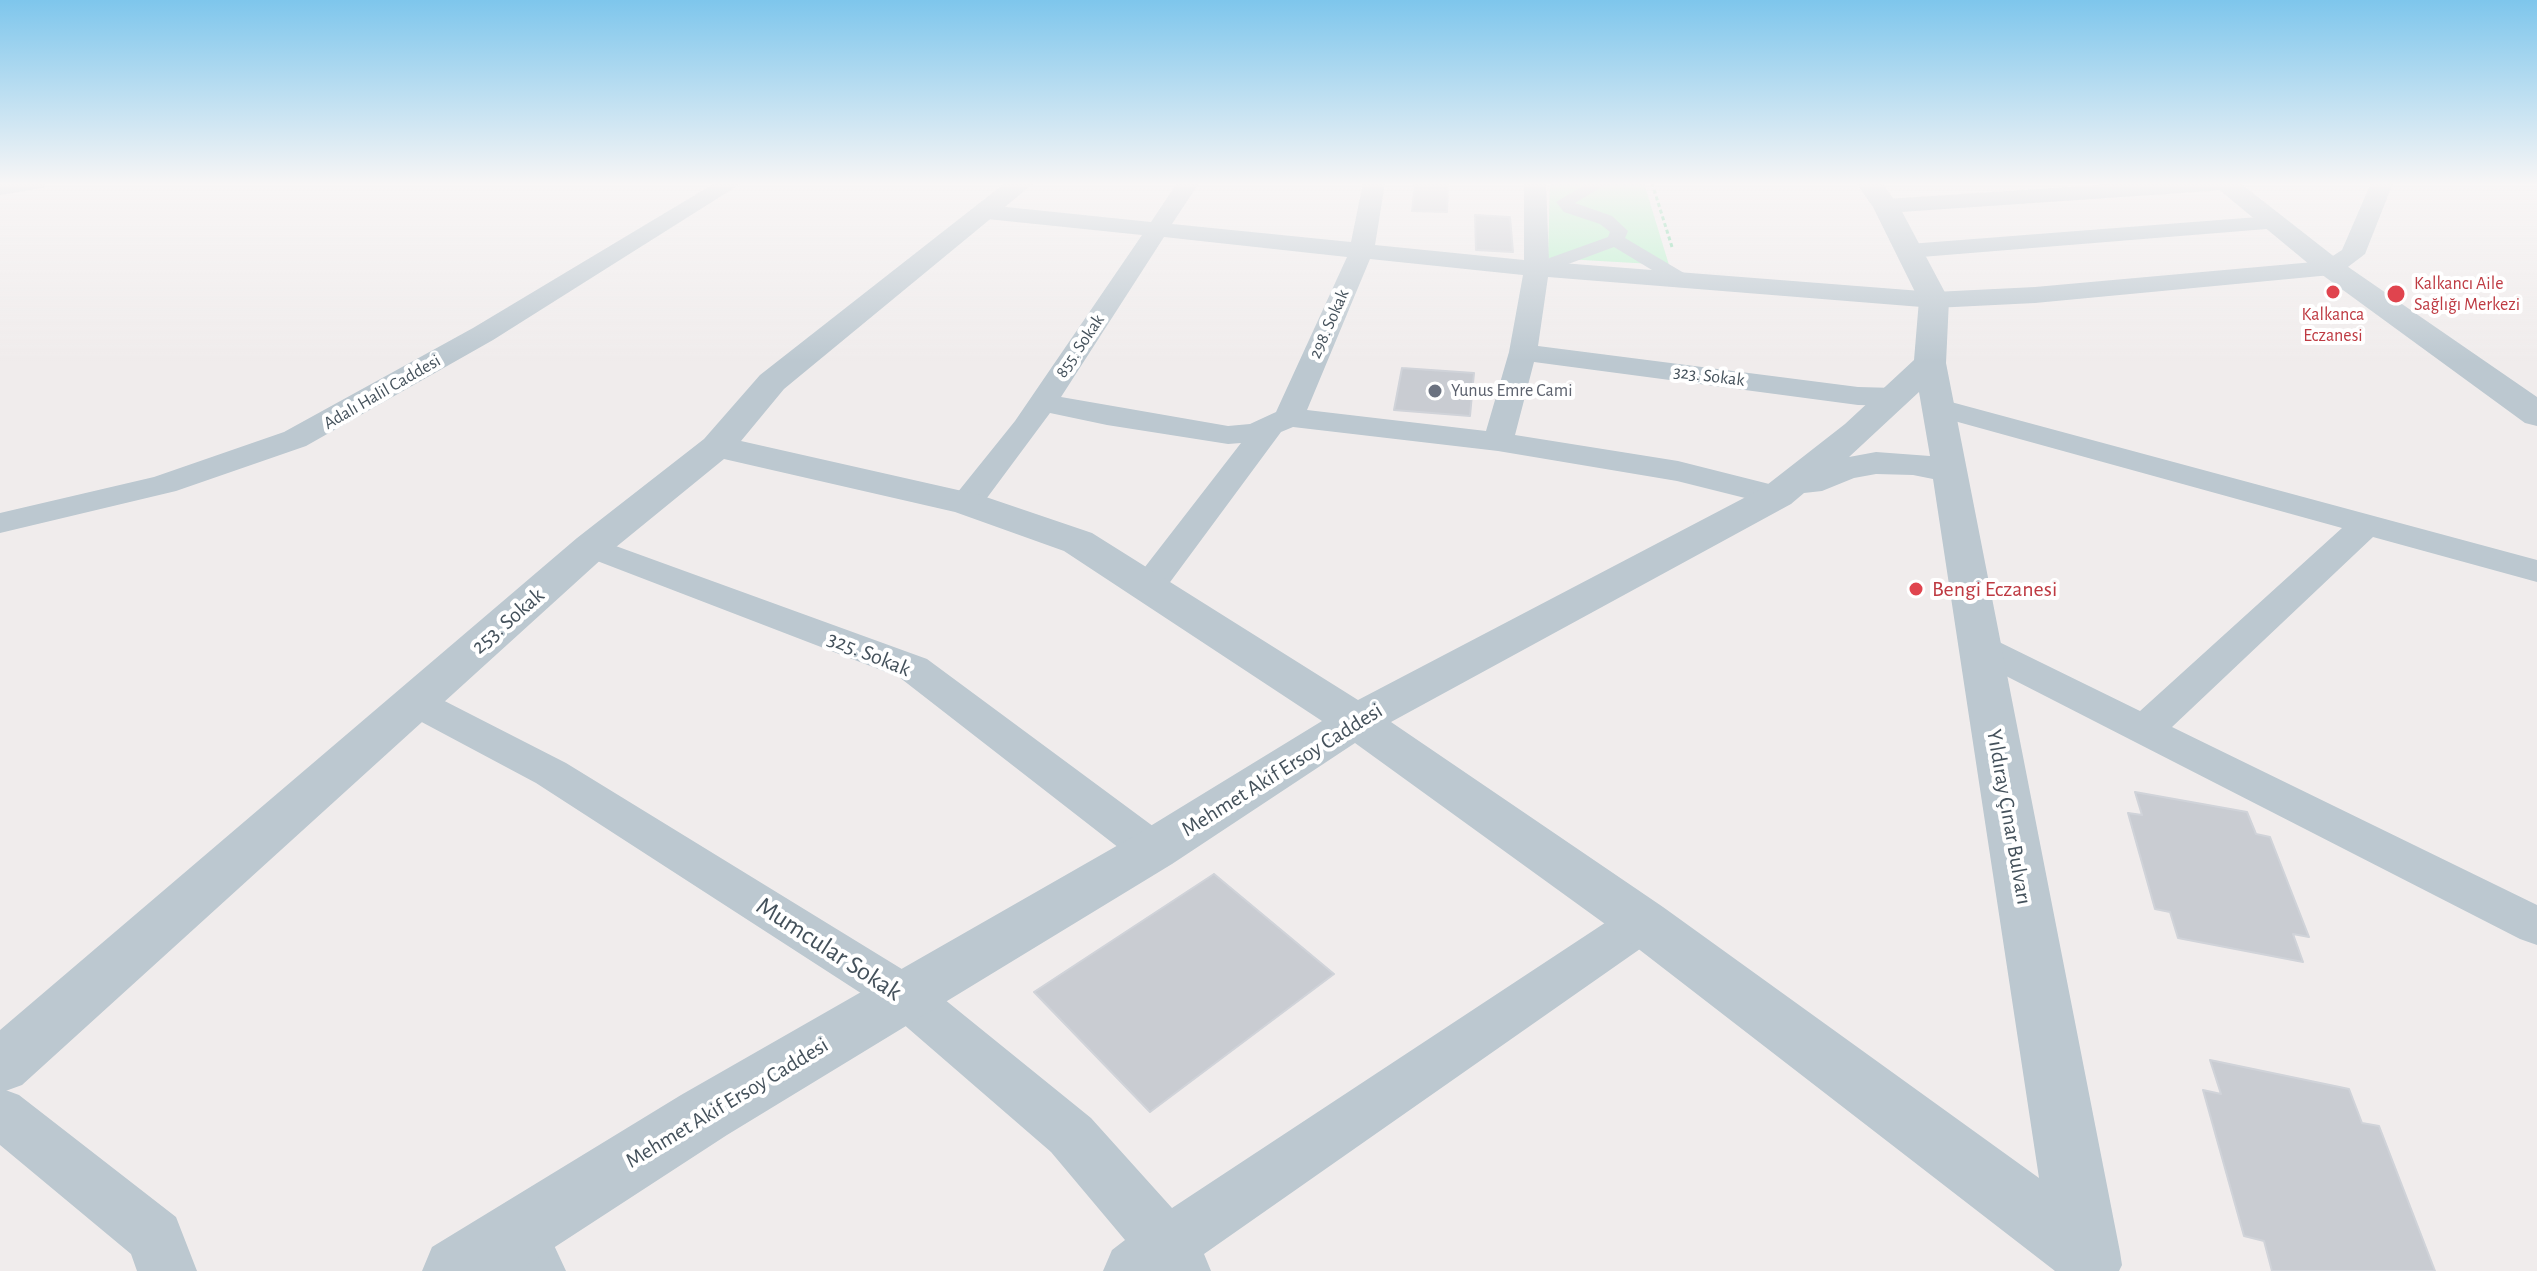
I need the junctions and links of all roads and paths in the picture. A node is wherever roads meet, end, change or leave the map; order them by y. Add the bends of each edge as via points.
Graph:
1 (634, 242) edge
2 (949, 242) edge
3 (1150, 242) edge
4 (1288, 242) edge
5 (1363, 242) edge
6 (1536, 242) edge
7 (1610, 242) edge
8 (1620, 242) edge
9 (1670, 242) edge
10 (1904, 242) edge
11 (2021, 242) edge
12 (2297, 242) edge
13 (2359, 242) edge
14 (1362, 250) junction
15 (1909, 251) junction
16 (2331, 268) junction
17 (1537, 269) junction
18 (1682, 280) junction
19 (1934, 300) junction
20 (1523, 352) junction
21 (1042, 402) junction
22 (2534, 405) edge
23 (1932, 416) junction
24 (1279, 422) junction
25 (1858, 432) junction
26 (1498, 442) junction
27 (717, 447) junction
28 (1777, 496) junction
29 (966, 503) junction
30 (0, 523) edge
31 (2366, 525) junction
32 (591, 547) junction
33 (2537, 571) edge
34 (1149, 585) junction
35 (1979, 647) junction
36 (415, 702) junction
37 (1356, 721) junction
38 (2144, 730) junction
39 (1153, 850) junction
40 (1643, 922) junction
41 (2537, 926) edge
42 (905, 996) junction
43 (0, 1067) edge
44 (0, 1112) edge
45 (527, 1252) edge
46 (1160, 1262) edge
47 (2086, 1262) edge
48 (167, 1271) edge
49 (457, 1271) edge

1 - 30 street, Adalı Halil Caddesi via 295,439 164,484
2 - 27 street, 253. Sokak via 772,382
3 - 21 street, 855. Sokak
4 - 14 street
5 - 14 street, 298. Sokak
6 - 17 street
7 - 17 street
8 - 18 street
9 - 18 path
10 - 15 street
11 - 15 street
12 - 16 street
13 - 16 street via 2353,254
14 - 17 street
14 - 24 street, 298. Sokak
15 - 19 street
16 - 19 street
16 - 22 street
17 - 18 street
17 - 20 street
18 - 19 street
19 - 23 street
20 - 23 street, 323. Sokak via 1858,396
20 - 26 street
21 - 24 street via 1228,435
21 - 29 street, 855. Sokak
23 - 25 street, Mehmet Akif Ersoy Caddesi
23 - 25 street via 1927,429 1889,424
23 - 28 street via 1913,464 1844,469
23 - 31 street, 323. Sokak
23 - 35 street, Yıldıray Çınar Bulvarı
24 - 26 street
24 - 34 street, 298. Sokak
25 - 28 street, Mehmet Akif Ersoy Caddesi
26 - 28 street via 1678,471
27 - 29 street
27 - 32 street, 253. Sokak
28 - 37 street, Mehmet Akif Ersoy Caddesi
29 - 34 street via 1078,542
31 - 33 street, 323. Sokak
31 - 38 street
32 - 36 street, 253. Sokak
32 - 39 street, 325. Sokak via 913,668
34 - 37 street
35 - 38 street
35 - 47 street, Yıldıray Çınar Bulvarı
36 - 42 street, Mumcular Sokak via 551,773
36 - 43 street, 253. Sokak
37 - 39 street, Mehmet Akif Ersoy Caddesi
37 - 40 street
38 - 41 street
39 - 42 street, Mehmet Akif Ersoy Caddesi
40 - 46 street
40 - 47 street
42 - 45 street, Mehmet Akif Ersoy Caddesi via 704,1115
42 - 46 street, Mumcular Sokak via 1071,1135
44 - 48 street via 155,1237
45 - 49 street, Mehmet Akif Ersoy Caddesi

